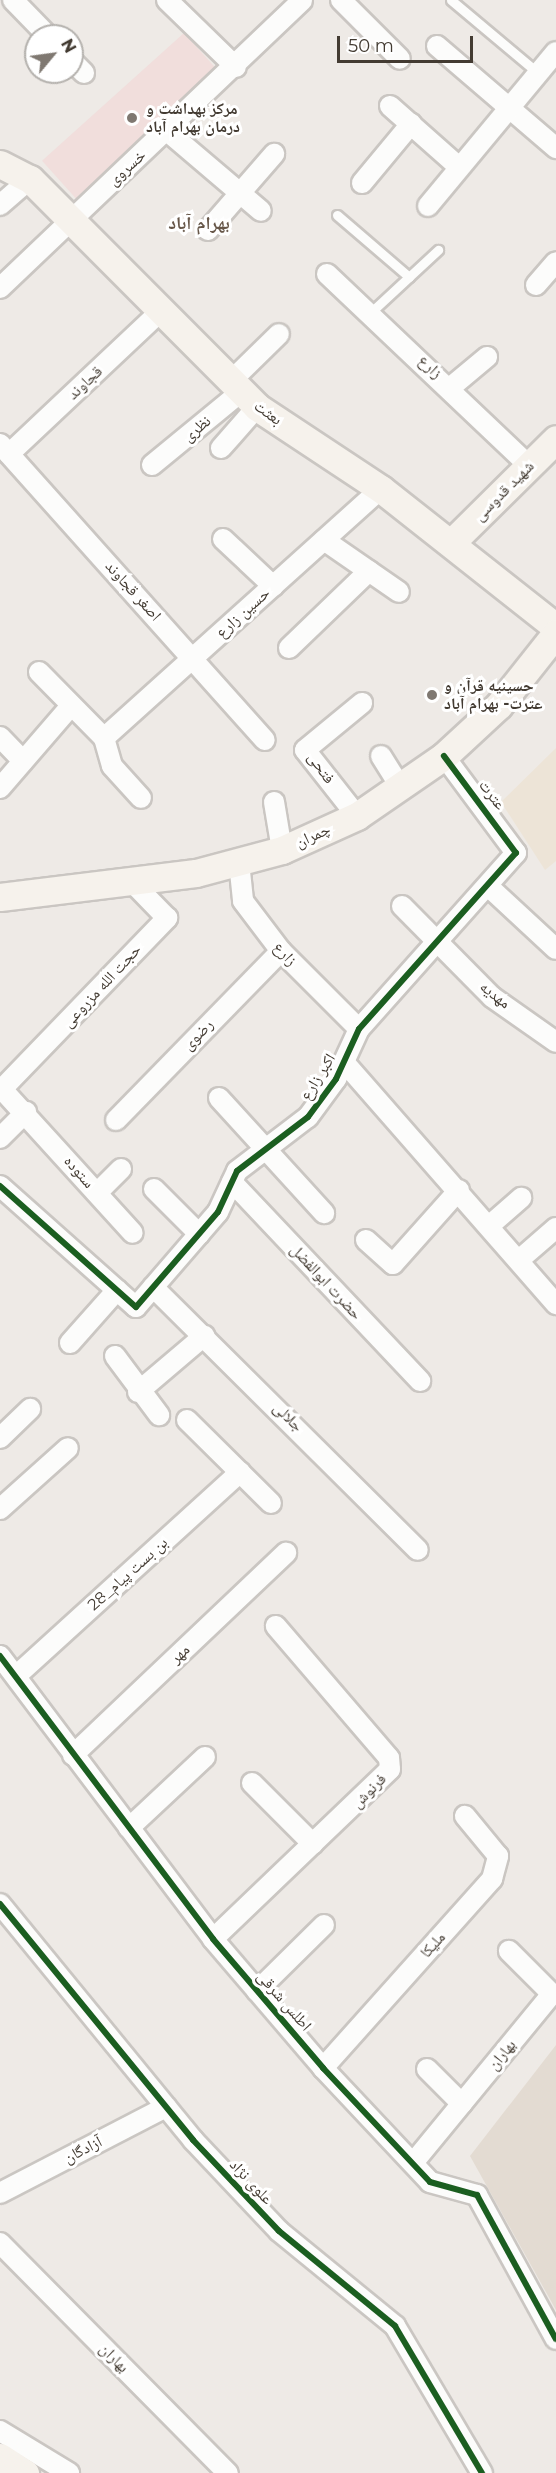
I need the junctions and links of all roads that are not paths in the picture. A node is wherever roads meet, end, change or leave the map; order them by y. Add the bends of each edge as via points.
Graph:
1 (13, 0) edge
2 (167, 0) edge
3 (302, 0) edge
4 (342, 0) edge
5 (451, 0) edge
6 (36, 24) edge
7 (437, 46) dead end
8 (556, 52) edge
9 (400, 59) dead end
10 (236, 67) junction
11 (538, 73) junction
12 (390, 106) dead end
13 (507, 106) junction
14 (411, 124) junction
15 (167, 131) junction
16 (556, 148) edge
17 (274, 154) dead end
18 (459, 167) junction
19 (12, 171) edge
20 (362, 183) dead end
21 (241, 194) junction
22 (0, 205) edge
23 (428, 206) dead end
24 (261, 211) dead end
25 (337, 215) dead end
26 (70, 219) junction
27 (208, 230) dead end
28 (438, 250) dead end
29 (556, 262) edge
30 (327, 274) dead end
31 (409, 277) junction
32 (536, 285) dead end
33 (0, 288) edge
34 (161, 311) junction
35 (370, 313) junction
36 (279, 334) dead end
37 (487, 357) dead end
38 (452, 387) junction
39 (243, 393) junction
40 (556, 439) edge
41 (221, 448) dead end
42 (4, 449) edge
43 (152, 465) dead end
44 (529, 466) junction
45 (381, 489) junction
46 (223, 539) dead end
47 (324, 540) junction
48 (452, 542) junction
49 (369, 571) junction
50 (273, 586) junction
51 (399, 592) dead end
52 (554, 622) edge
53 (289, 648) dead end
54 (193, 657) junction
55 (39, 672) dead end
56 (362, 703) dead end
57 (70, 707) junction
58 (0, 737) edge
59 (104, 738) junction
60 (265, 740) dead end
61 (381, 756) dead end
62 (444, 756) junction
63 (23, 761) junction
64 (0, 788) edge
65 (402, 789) junction
66 (141, 798) dead end
67 (274, 802) dead end
68 (357, 816) junction
69 (282, 850) junction
70 (516, 853) joint
71 (239, 862) junction
72 (133, 883) junction
73 (489, 887) junction
74 (0, 897) edge
75 (402, 906) dead end
76 (439, 942) junction
77 (556, 949) edge
78 (280, 951) junction
79 (359, 1029) junction
80 (556, 1042) edge
81 (344, 1062) junction
82 (1, 1088) edge
83 (219, 1098) dead end
84 (26, 1112) junction
85 (116, 1120) dead end
86 (0, 1138) edge
87 (266, 1149) junction
88 (121, 1169) dead end
89 (232, 1182) junction
90 (0, 1186) edge
91 (154, 1189) dead end
92 (459, 1190) junction
93 (97, 1192) junction
94 (521, 1198) dead end
95 (324, 1213) dead end
96 (489, 1226) junction
97 (556, 1228) edge
98 (133, 1233) dead end
99 (199, 1234) junction
100 (366, 1240) dead end
101 (519, 1260) junction
102 (153, 1287) junction
103 (117, 1290) junction
104 (556, 1304) edge
105 (204, 1336) junction
106 (70, 1343) dead end
107 (115, 1356) dead end
108 (420, 1381) dead end
109 (138, 1392) junction
110 (30, 1409) dead end
111 (159, 1415) dead end
112 (187, 1420) dead end
113 (0, 1438) edge
114 (68, 1448) dead end
115 (240, 1472) junction
116 (271, 1503) dead end
117 (0, 1509) edge
118 (418, 1550) dead end
119 (286, 1553) dead end
120 (276, 1626) dead end
121 (0, 1656) edge
122 (16, 1676) junction
123 (73, 1755) junction
124 (205, 1757) dead end
125 (252, 1783) dead end
126 (465, 1816) dead end
127 (129, 1828) junction
128 (313, 1844) junction
129 (0, 1904) edge
130 (324, 1925) dead end
131 (213, 1939) junction
132 (509, 1951) dead end
133 (257, 1991) junction
134 (323, 2068) junction
135 (427, 2069) dead end
136 (462, 2104) junction
137 (166, 2107) junction
138 (413, 2163) junction
139 (0, 2193) edge
140 (0, 2242) edge
141 (556, 2339) edge
142 (0, 2431) edge
143 (0, 2457) edge
144 (26, 2473) edge
145 (69, 2473) edge
146 (228, 2473) edge
147 (482, 2473) edge

1 - 6 street
2 - 10 street
3 - 10 street, خسروی
4 - 9 street
5 - 11 lane
7 - 13 street
8 - 11 street
10 - 15 street, خسروی
11 - 13 street
12 - 14 street
13 - 16 street
13 - 18 street
14 - 18 street
14 - 20 street
15 - 21 street
15 - 26 street, خسروی
17 - 21 street
18 - 23 street
19 - 22 street
19 - 26 street, بعثت
21 - 24 street
21 - 27 street
25 - 31 lane
26 - 33 street, خسروی
26 - 34 street, بعثت
28 - 31 lane
29 - 32 street
30 - 35 street, زارع
31 - 35 lane
34 - 39 street, بعثت
34 - 42 street, قجاوند
35 - 38 street, زارع
36 - 39 street
37 - 38 street
38 - 44 street, زارع
39 - 41 street
39 - 43 street, نظری
39 - 45 street, بعثت
40 - 44 street, شهید قدوسی
42 - 54 street, اصغر قجاوند
44 - 48 street, شهید قدوسی
45 - 47 street, حسین زارع
45 - 48 street, بعثت
46 - 50 street
47 - 49 street
47 - 50 street, حسین زارع
48 - 52 street, بعثت
49 - 51 street
49 - 53 street
50 - 54 street, حسین زارع
52 - 62 street, چمران via 499,705
54 - 59 street, حسین زارع
54 - 60 street, اصغر قجاوند
55 - 57 street
56 - 68 street, فتحی via 305,750
57 - 59 street
57 - 63 street
58 - 63 street
59 - 66 street via 112,766
61 - 65 street
62 - 65 street, چمران
62 - 70 street, عترت
63 - 64 street
65 - 68 street, چمران
67 - 69 street
68 - 69 street, چمران
69 - 71 street, چمران
70 - 73 street, اکبر زارع
71 - 72 street, چمران
71 - 78 street, زارع via 243,901
72 - 74 street, چمران
72 - 82 street, حجت الله مزروعی via 167,918
73 - 76 street, اکبر زارع
73 - 77 street
75 - 76 street, مهدیه
76 - 79 street, اکبر زارع
76 - 80 street, مهدیه via 492,997
78 - 79 street, زارع
78 - 85 street, رضوی
79 - 81 street, اکبر زارع
81 - 87 street, اکبر زارع via 308,1117
81 - 92 street, اکبر زارع
82 - 84 street, ستوده
83 - 87 street
84 - 86 street
84 - 93 street, ستوده
87 - 89 street, اکبر زارع
87 - 95 street
88 - 93 street
89 - 99 street, اکبر زارع
89 - 108 street, حضرت ابوالفضل
90 - 103 street
91 - 99 street
92 - 96 street, اکبر زارع
92 - 100 street via 393,1264
93 - 98 street, ستوده
94 - 96 street
96 - 101 street, اکبر زارع
97 - 101 street
99 - 102 street, اکبر زارع
101 - 104 street, اکبر زارع
102 - 103 street, اکبر زارع via 136,1307
102 - 105 street, جلالی
103 - 106 street
105 - 109 street
105 - 118 street, جلالی
107 - 109 street
109 - 111 street
110 - 113 street
112 - 115 street
114 - 117 street
115 - 116 street
115 - 122 street, بن بست پیام_28
119 - 123 street, مهر
120 - 128 street, فرنوش via 389,1758 386,1778
121 - 122 street, اطلس شرقی
122 - 123 street, اطلس شرقی
123 - 127 street, اطلس شرقی
124 - 127 street
125 - 128 street
126 - 134 street, ملیکا via 498,1856 492,1879
127 - 131 street, اطلس شرقی
128 - 131 street, فرنوش
129 - 137 street, علوی نژاد
130 - 133 street
131 - 133 street, اطلس شرقی
132 - 136 street, بهاران via 552,1994
133 - 134 street, اطلس شرقی
134 - 138 street, اطلس شرقی
135 - 136 street
136 - 138 street, بهاران
137 - 139 street, آزادگان
137 - 147 street, علوی نژاد via 279,2231 395,2326
138 - 141 street, اطلس شرقی via 430,2182 477,2195
140 - 146 street, بهاران
142 - 145 street
143 - 144 street

